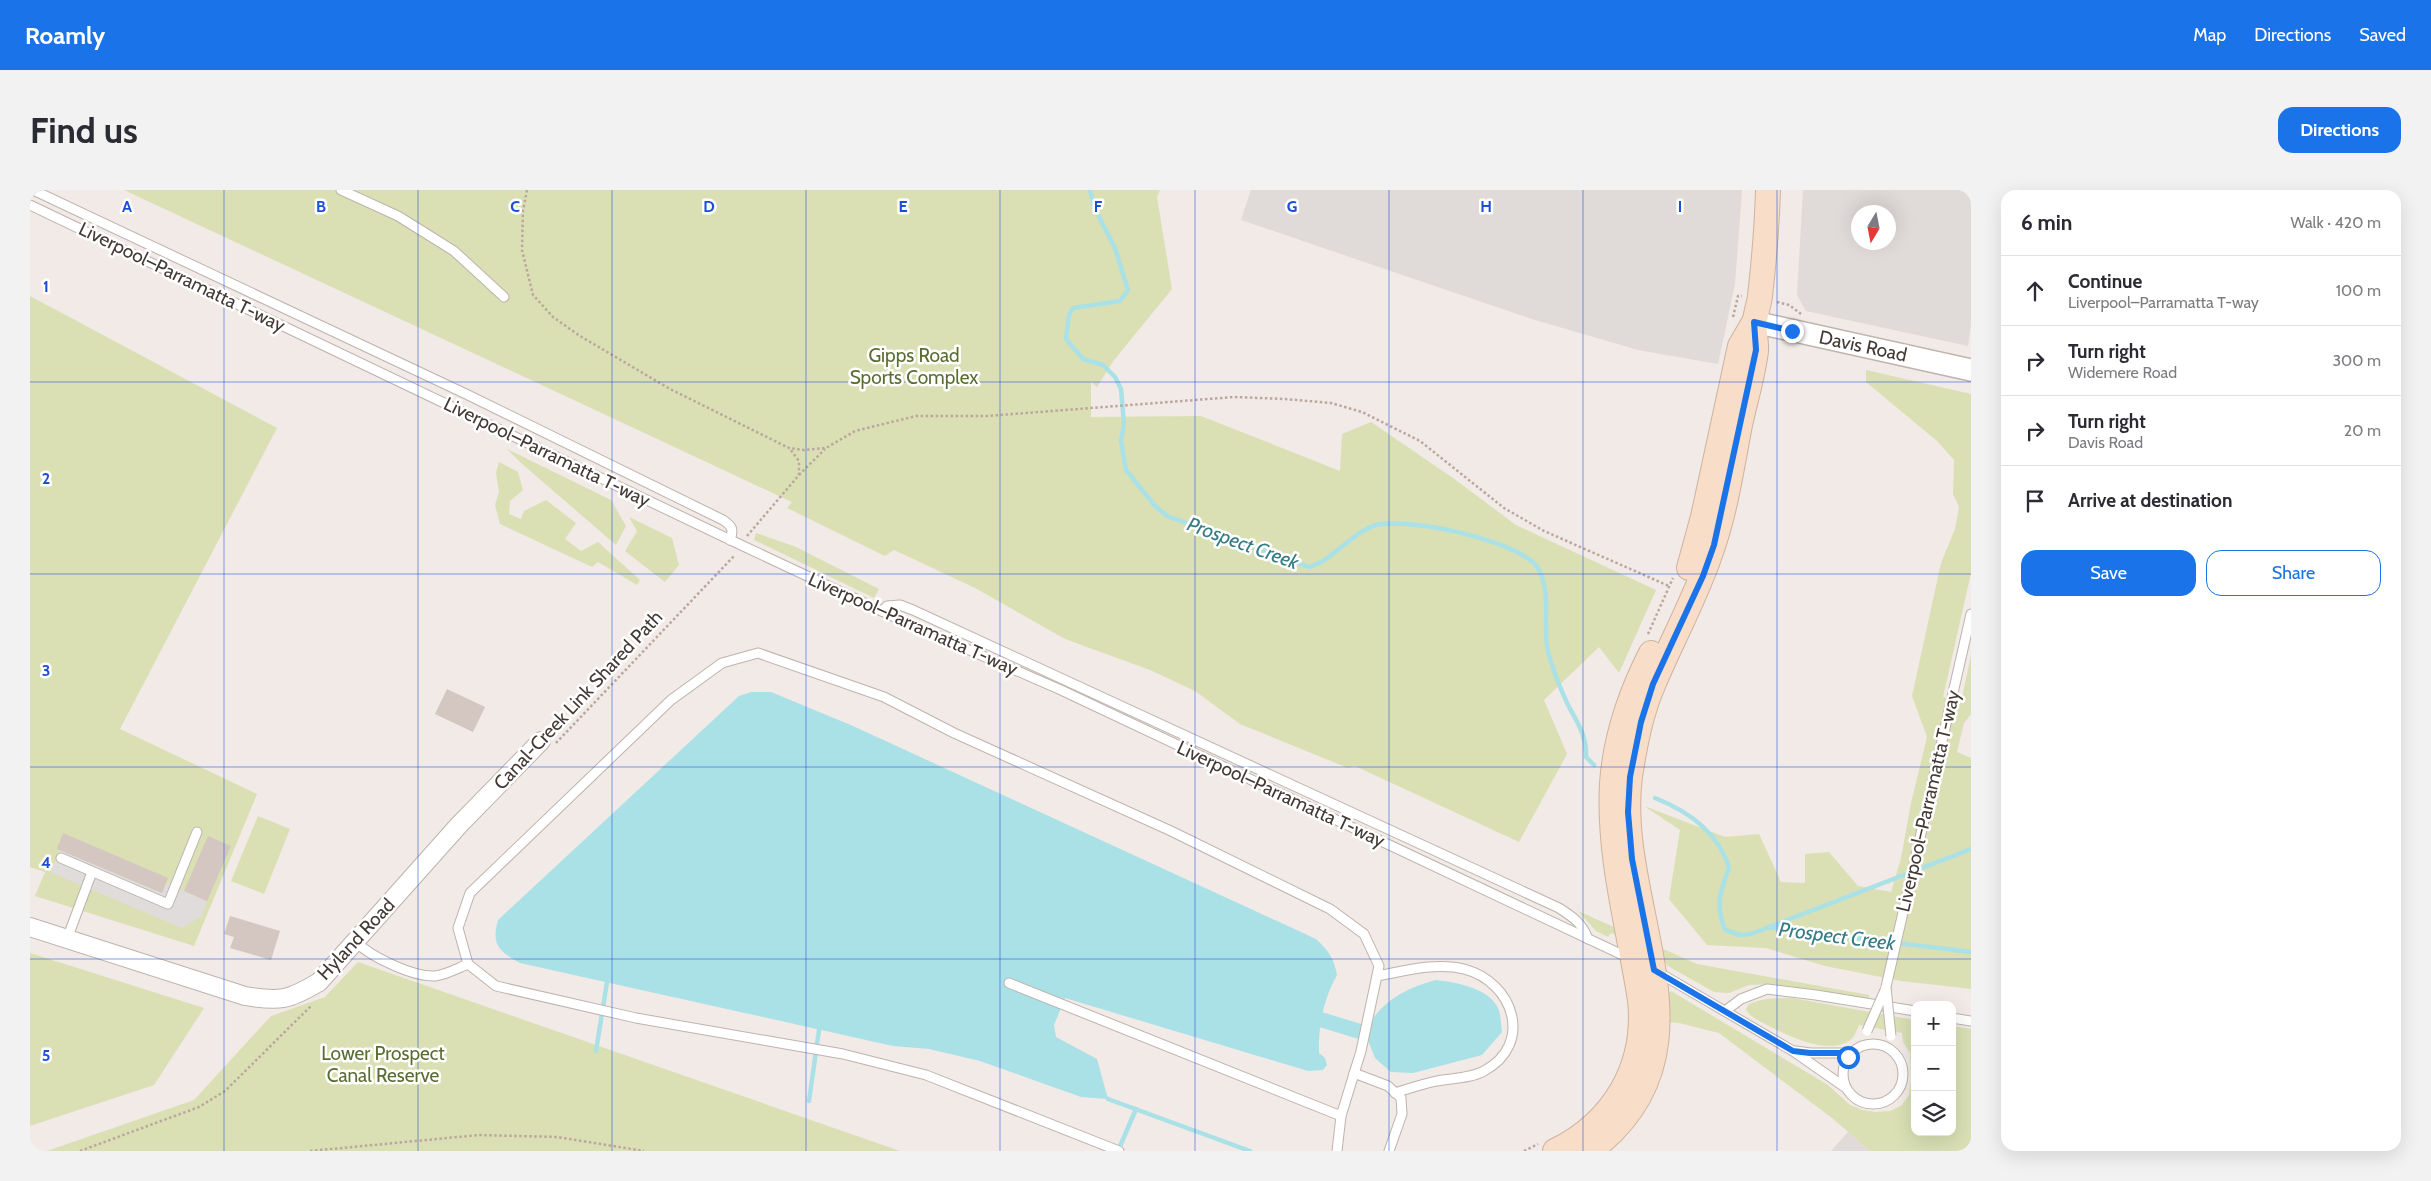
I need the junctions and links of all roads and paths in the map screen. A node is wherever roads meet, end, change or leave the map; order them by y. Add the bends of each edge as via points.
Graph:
1 (33, 190) edge
2 (341, 190) edge
3 (527, 190) edge
4 (1768, 190) edge
5 (30, 205) edge
6 (504, 297) dead end
7 (1754, 322) junction
8 (1971, 370) edge
9 (789, 448) junction
10 (826, 448) junction
11 (799, 475) junction
12 (746, 538) dead end
13 (730, 540) junction
14 (737, 552) dead end
15 (1669, 586) dead end
16 (882, 611) junction
17 (1971, 614) edge
18 (546, 744) joint
19 (197, 832) dead end
20 (61, 858) dead end
21 (92, 872) junction
22 (30, 927) edge
23 (66, 939) junction
24 (1588, 939) junction
25 (356, 942) junction
26 (1642, 955) junction
27 (468, 964) junction
28 (1377, 976) junction
29 (1009, 983) dead end
30 (1886, 987) junction
31 (314, 1000) dead end
32 (1911, 1010) edge
33 (1725, 1011) junction
34 (1956, 1019) edge
35 (1971, 1021) edge
36 (1854, 1050) junction
37 (1793, 1051) junction
38 (1900, 1060) junction
39 (1354, 1073) junction
40 (1846, 1088) junction
41 (1395, 1093) junction
42 (1341, 1116) junction
43 (1548, 1147) edge
44 (80, 1151) edge
45 (310, 1151) edge
46 (644, 1151) edge
47 (1119, 1151) edge
48 (1337, 1151) edge
49 (1389, 1151) edge
50 (1524, 1151) edge
51 (1590, 1151) edge

1 - 13 lane via 466,394 723,520 734,531
2 - 6 lane via 398,216 454,251
3 - 9 path via 522,250 533,295 553,317 670,389
4 - 7 main road via 1760,299
5 - 13 lane, Liverpool–Parramatta T-way
7 - 8 street, Davis Road
7 - 26 main road via 1740,346 1696,548 1639,700 1618,746 1612,784 1632,859 1632,901
9 - 10 path
9 - 11 path via 799,461
10 - 11 path
10 - 15 path via 855,431 916,416 987,416 1234,397 1331,404 1362,412 1420,441 1504,508 1544,532
11 - 12 path
13 - 16 lane, Liverpool–Parramatta T-way
14 - 18 path, Canal-Creek Link Shared Path via 731,562
16 - 24 lane, Liverpool–Parramatta T-way via 1061,690
16 - 24 lane via 896,604 913,610 1276,776 1559,908 1584,927
17 - 30 lane, Liverpool–Parramatta T-way
18 - 25 street, Hyland Road via 459,824
19 - 21 lane via 168,904
20 - 21 lane
21 - 23 lane
22 - 23 street, Hyland Road
23 - 25 street, Hyland Road via 245,996 272,1000 296,996 319,982
24 - 26 lane, Liverpool–Parramatta T-way
25 - 27 lane via 389,963 418,973 435,976
26 - 33 lane, Liverpool–Parramatta T-way
26 - 43 main road via 1642,1019 1632,1072 1622,1092 1600,1120 1578,1138
26 - 51 main road via 1659,1025 1656,1048 1641,1092 1610,1134
27 - 28 lane via 458,928 470,893 670,700 722,663 758,653 884,697 1330,909 1364,934 1379,966
27 - 47 lane via 496,986 636,1018 843,1054 926,1075
28 - 39 lane
28 - 41 lane via 1432,966 1464,969 1486,979 1504,994 1515,1027 1508,1051 1483,1072 1430,1082
29 - 42 lane
30 - 36 lane, Liverpool–Parramatta T-way, bridge via 1867,1032
30 - 38 lane, Liverpool–Parramatta T-way, bridge via 1891,1036
31 - 44 path via 310,1009 218,1095 200,1107
32 - 33 lane via 1767,989 1740,999
33 - 37 lane, Liverpool–Parramatta T-way
34 - 35 lane
36 - 37 lane, Liverpool–Parramatta T-way
36 - 38 lane via 1864,1045 1879,1045
36 - 40 lane via 1845,1064
37 - 40 lane, Liverpool–Parramatta T-way
38 - 40 lane via 1904,1067 1903,1082 1895,1096 1880,1103 1865,1102 1858,1100
39 - 41 lane via 1388,1086
39 - 42 lane
41 - 49 lane via 1401,1098 1402,1114
42 - 48 lane
43 - 50 path
45 - 46 path via 479,1135 557,1137

